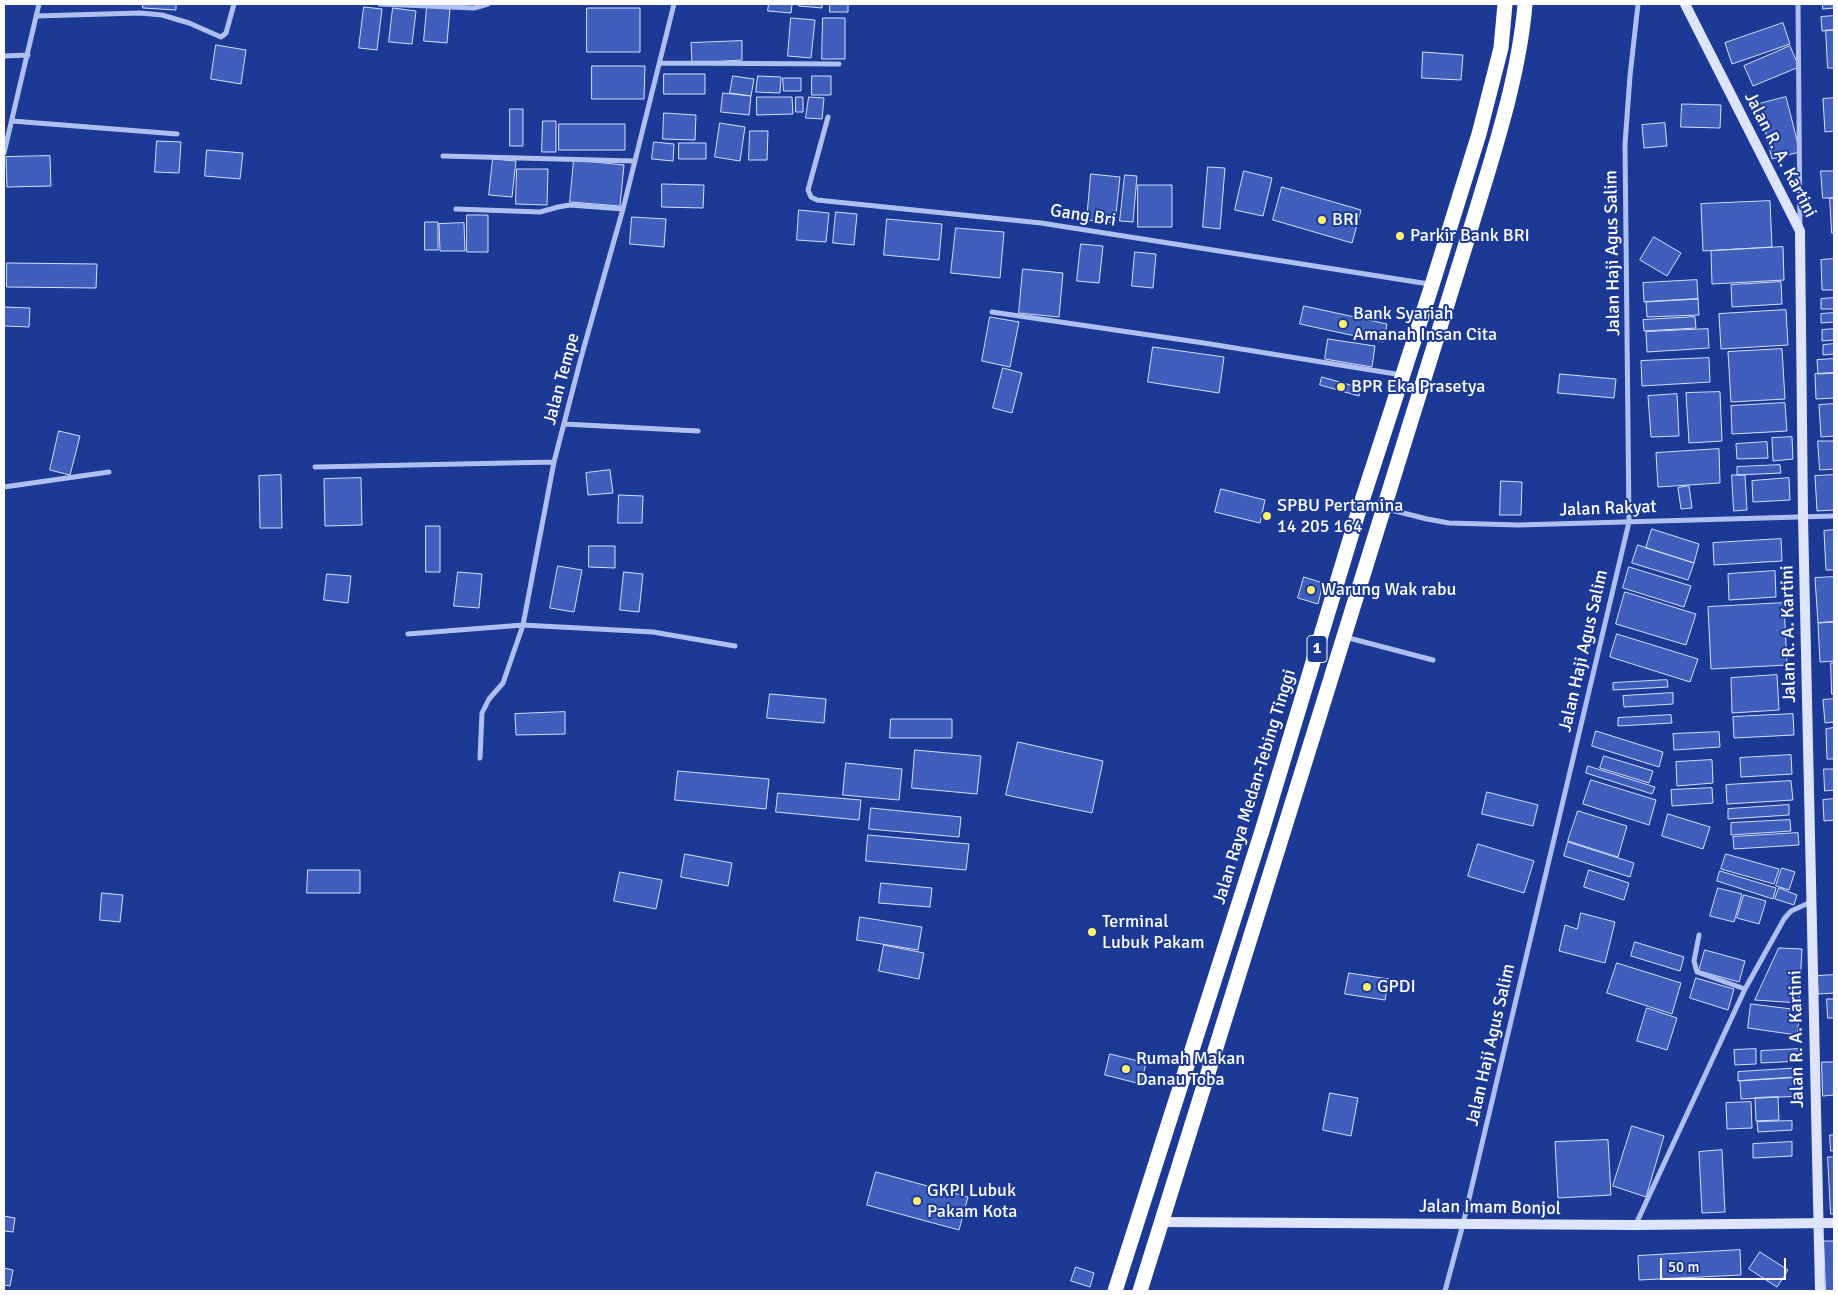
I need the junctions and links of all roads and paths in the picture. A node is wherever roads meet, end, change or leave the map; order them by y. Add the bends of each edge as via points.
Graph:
1 (39, 4) edge
2 (234, 4) edge
3 (380, 4) edge
4 (488, 4) edge
5 (674, 4) edge
6 (1505, 4) edge
7 (1525, 4) edge
8 (1530, 4) edge
9 (1638, 4) edge
10 (1685, 4) edge
11 (1798, 4) edge
12 (421, 5) edge
13 (36, 16) junction
14 (1523, 27) junction
15 (28, 55) junction
16 (4, 56) edge
17 (660, 63) junction
18 (839, 64) dead end
19 (828, 117) dead end
20 (12, 121) junction
21 (177, 134) dead end
22 (4, 153) edge
23 (443, 156) dead end
24 (634, 161) junction
25 (456, 209) dead end
26 (623, 209) junction
27 (1800, 231) junction
28 (1432, 285) junction
29 (992, 312) dead end
30 (1402, 375) junction
31 (564, 424) junction
32 (698, 431) dead end
33 (554, 462) junction
34 (315, 467) dead end
35 (109, 472) dead end
36 (4, 488) edge
37 (1384, 508) junction
38 (1834, 516) edge
39 (1803, 517) junction
40 (1629, 522) junction
41 (523, 625) junction
42 (408, 634) dead end
43 (1344, 636) junction
44 (735, 646) dead end
45 (1433, 660) dead end
46 (480, 758) dead end
47 (1262, 831) junction
48 (1282, 838) junction
49 (1811, 902) junction
50 (1699, 935) dead end
51 (1745, 989) junction
52 (1203, 1013) junction
53 (1223, 1021) junction
54 (1161, 1222) junction
55 (1817, 1223) junction
56 (1834, 1223) edge
57 (1463, 1224) junction
58 (1635, 1226) junction
59 (1116, 1291) edge
60 (1140, 1291) edge
61 (1445, 1291) edge
62 (1820, 1291) edge

1 - 13 street
2 - 13 street via 226,33 221,37 162,15
3 - 12 street
4 - 12 street via 474,8
5 - 17 street, Jalan Tempe
6 - 28 highway, Jalan Raya Medan-Tebing Tinggi / 1 via 1501,48
7 - 14 highway, 1
8 - 14 street
9 - 40 street, Jalan Haji Agus Salim via 1625,144
10 - 27 street, Jalan R. A. Kartini
11 - 27 street
13 - 15 street
14 - 37 highway, 1 via 1497,138
15 - 16 street
15 - 20 street
17 - 18 street
17 - 24 street, Jalan Tempe
19 - 28 street, Gang Bri via 808,190 817,200 1041,223
20 - 21 street
20 - 22 street
23 - 24 street
24 - 26 street, Jalan Tempe
25 - 26 street via 540,212 570,205
26 - 31 street, Jalan Tempe
27 - 39 street, Jalan R. A. Kartini
28 - 30 highway, Jalan Raya Medan-Tebing Tinggi / 1
29 - 30 street
30 - 47 highway, Jalan Raya Medan-Tebing Tinggi / 1
31 - 32 street
31 - 33 street, Jalan Tempe
33 - 34 street
33 - 41 street, Jalan Tempe
35 - 36 street
37 - 40 street, Jalan Rakyat via 1427,519 1474,524
37 - 43 highway, 1
38 - 39 street, Jalan Rakyat
39 - 40 street, Jalan Rakyat
39 - 49 street, Jalan R. A. Kartini
40 - 57 street, Jalan Haji Agus Salim
41 - 42 street
41 - 44 street via 653,632
41 - 46 street, Jalan Tempe via 503,683 485,704 482,713
43 - 45 street
43 - 48 highway, 1
47 - 48 highway
47 - 52 highway, Jalan Raya Medan-Tebing Tinggi / 1
48 - 53 highway, 1
49 - 51 street via 1791,911 1784,919
49 - 55 street, Jalan R. A. Kartini
50 - 51 street via 1694,962 1697,972
51 - 58 street
52 - 53 highway
52 - 59 highway, Jalan Raya Medan-Tebing Tinggi / 1
53 - 54 highway, 1
54 - 57 street, Jalan Imam Bonjol
54 - 60 highway, 1
55 - 56 street, Jalan Imam Bonjol
55 - 58 street, Jalan Imam Bonjol
55 - 62 street, Jalan R. A. Kartini
57 - 58 street, Jalan Imam Bonjol
57 - 61 street, Jalan Haji Agus Salim

